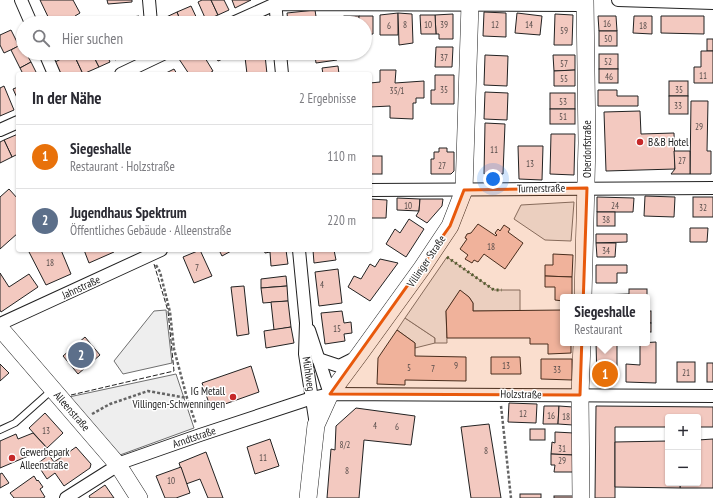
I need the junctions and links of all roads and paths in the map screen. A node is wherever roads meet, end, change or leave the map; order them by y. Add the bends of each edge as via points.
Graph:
1 (21, 0) edge
2 (149, 0) edge
3 (618, 0) edge
4 (275, 2) edge
5 (471, 2) edge
6 (585, 2) edge
7 (713, 3) edge
8 (28, 16) edge
9 (150, 16) edge
10 (247, 16) edge
11 (276, 16) edge
12 (48, 60) edge
13 (147, 60) edge
14 (281, 60) edge
15 (53, 72) edge
16 (125, 72) edge
17 (282, 72) edge
18 (16, 123) edge
19 (0, 130) edge
20 (587, 188) junction
21 (713, 188) edge
22 (372, 190) edge
23 (464, 190) junction
24 (156, 252) edge
25 (298, 252) edge
26 (583, 294) edge
27 (306, 323) junction
28 (0, 324) edge
29 (0, 328) edge
30 (582, 346) edge
31 (360, 356) junction
32 (318, 359) junction
33 (53, 389) junction
34 (330, 394) junction
35 (499, 394) junction
36 (580, 395) junction
37 (713, 396) edge
38 (186, 398) junction
39 (312, 398) junction
40 (91, 415) dead end
41 (316, 425) junction
42 (197, 426) dead end
43 (0, 430) edge
44 (118, 464) junction
45 (66, 498) edge
46 (139, 498) edge
47 (308, 498) edge
48 (511, 498) edge
49 (581, 498) edge

1 - 8 street
2 - 9 street
3 - 7 street
4 - 5 street
4 - 10 street
4 - 11 street
5 - 6 street
5 - 23 main road, Villinger Straße
6 - 20 main road, Oberdorfstraße
12 - 15 street
13 - 16 street
14 - 17 street
18 - 19 street
20 - 21 street, Turnerstraße
20 - 23 street, Turnerstraße
20 - 26 main road, Oberdorfstraße
22 - 23 street, Turnerstraße
23 - 31 main road, Villinger Straße via 450,226
24 - 28 street, Jahnstraße
24 - 38 path via 170,312 174,350
25 - 27 street, Mühlweg
27 - 32 street, Mühlweg
27 - 39 street, Mühlweg via 305,354
29 - 33 main road, Alleenstraße
30 - 36 main road
31 - 32 street, Mühlweg via 339,366
31 - 34 main road, Villinger Straße
32 - 34 street, Mühlweg
33 - 43 lane via 15,423
33 - 44 main road, Alleenstraße
34 - 35 street, Holzstraße
34 - 39 street, Arndtstraße
34 - 41 main road, Villinger Straße
35 - 36 street, Holzstraße
35 - 48 path
36 - 37 street, Holzstraße
36 - 49 main road
38 - 40 path via 148,391 110,404
38 - 42 path
39 - 41 street, Mühlweg
39 - 44 street, Arndtstraße
41 - 47 main road, Villinger Straße
44 - 45 street, Arndtstraße
44 - 46 main road, Alleenstraße

